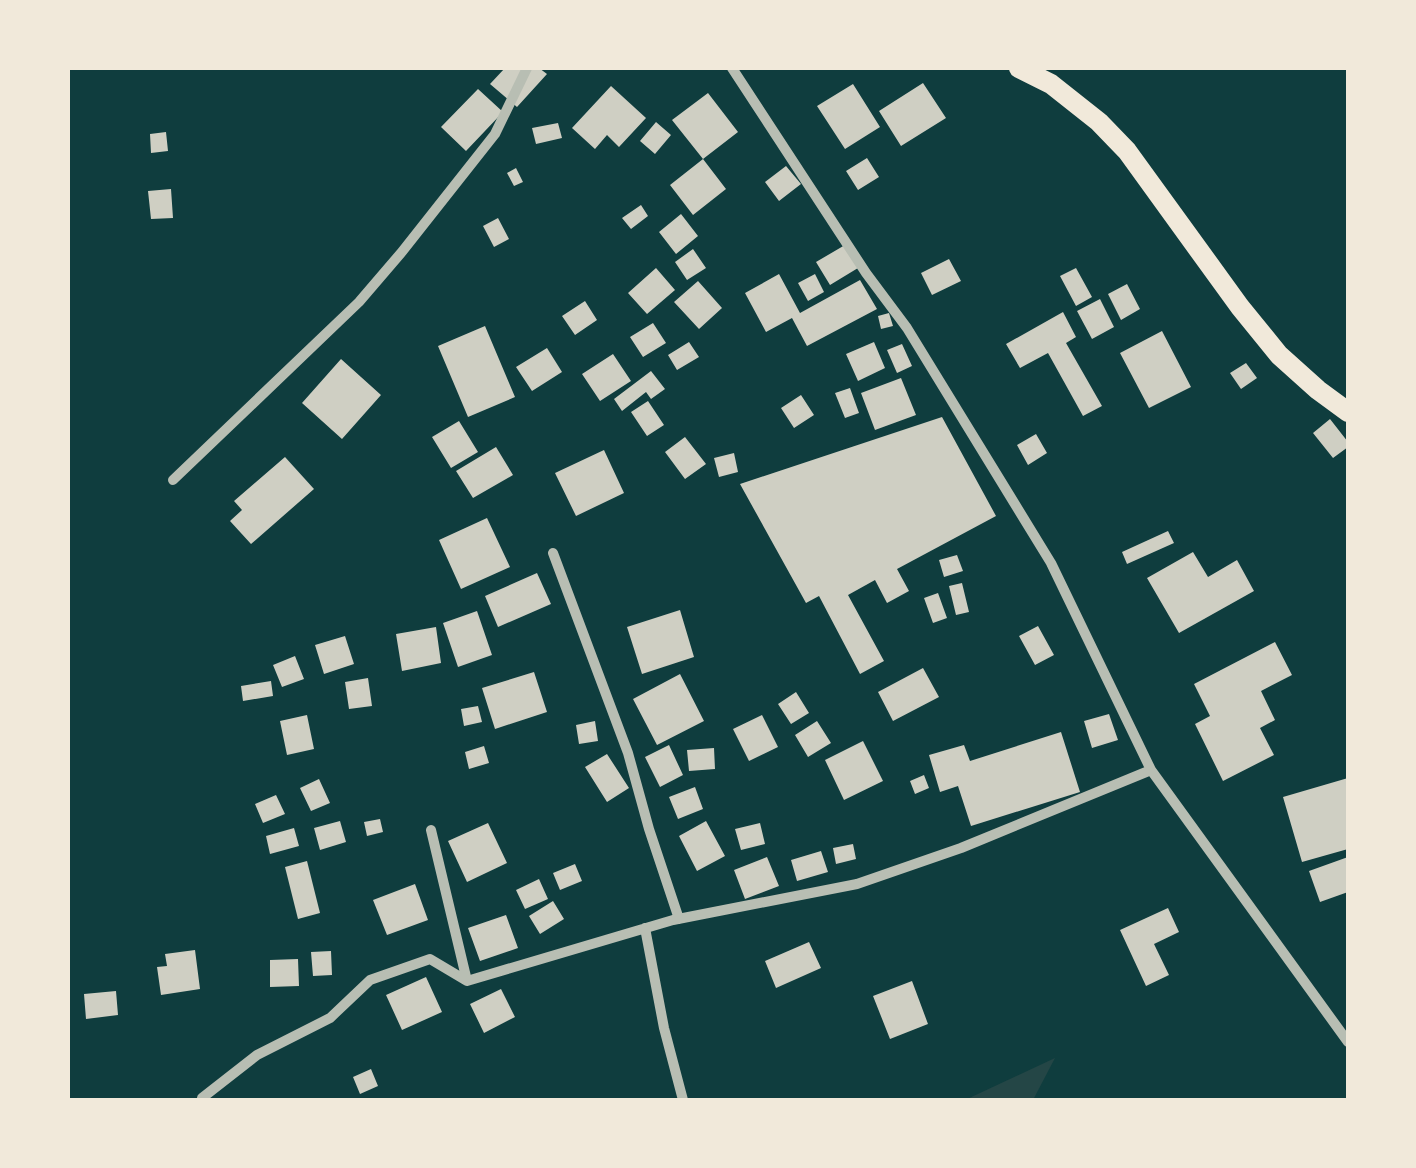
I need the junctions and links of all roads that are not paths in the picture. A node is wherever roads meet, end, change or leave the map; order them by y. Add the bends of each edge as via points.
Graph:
1 (527, 68) edge
2 (732, 68) edge
3 (1019, 68) edge
4 (1348, 412) edge
5 (173, 480) dead end
6 (553, 554) dead end
7 (1151, 770) junction
8 (430, 830) dead end
9 (679, 919) junction
10 (646, 928) junction
11 (467, 981) junction
12 (1348, 1042) edge
13 (202, 1098) edge
14 (683, 1100) edge

1 - 5 street via 495,134 359,302
2 - 7 street via 907,328 1051,563
3 - 4 main road via 1050,84 1128,151 1279,355
6 - 9 street via 628,753
7 - 9 street via 857,884
7 - 12 street
8 - 11 street
9 - 10 street
10 - 11 street
10 - 14 street
11 - 13 street via 430,959 370,980 330,1018 257,1055

